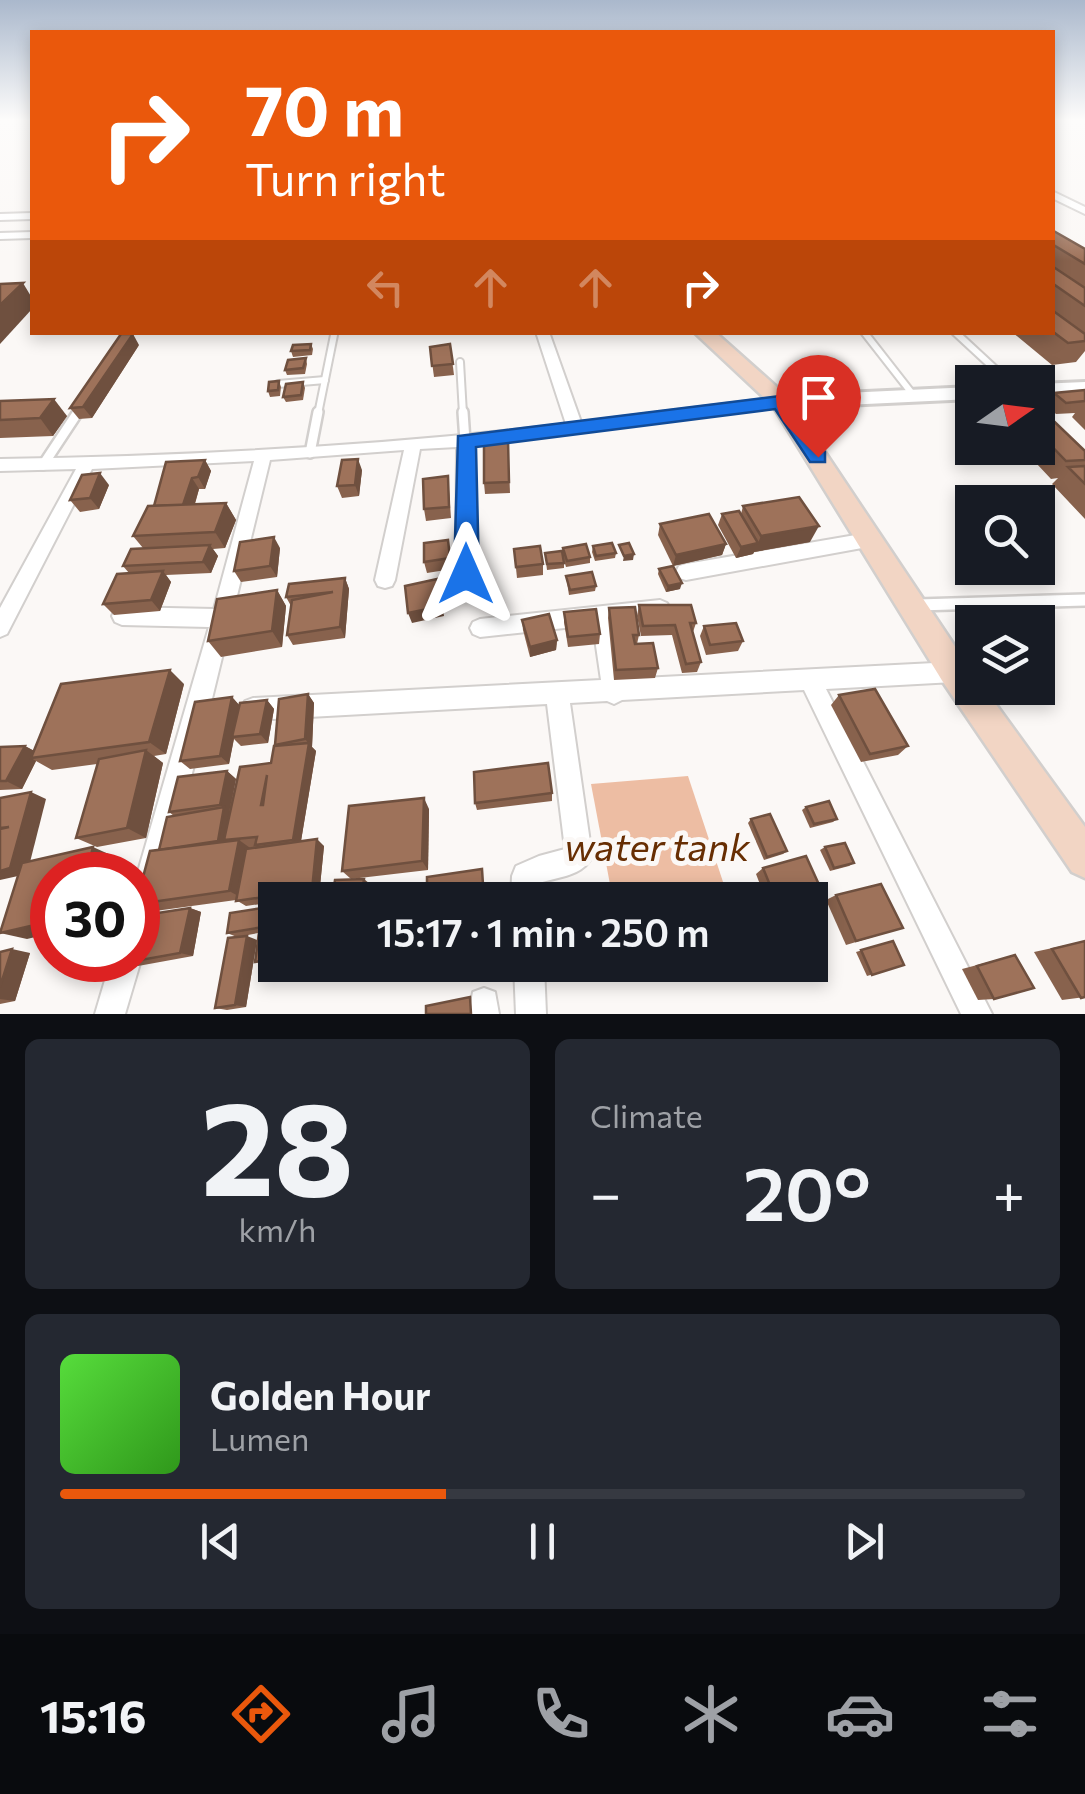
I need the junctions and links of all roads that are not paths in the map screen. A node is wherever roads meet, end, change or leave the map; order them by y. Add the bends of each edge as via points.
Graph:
1 (1055, 195) edge
2 (1085, 210) edge
3 (0, 216) edge
4 (30, 216) edge
5 (0, 236) edge
6 (30, 236) edge
7 (334, 335) dead end
8 (543, 335) edge
9 (705, 335) edge
10 (866, 335) edge
11 (959, 335) edge
12 (460, 362) dead end
13 (991, 365) edge
14 (325, 380) junction
15 (278, 384) edge
16 (1055, 390) edge
17 (1082, 391) edge
18 (955, 395) edge
19 (914, 396) junction
20 (84, 402) edge
21 (780, 402) junction
22 (575, 426) junction
23 (465, 441) junction
24 (413, 445) junction
25 (310, 453) junction
26 (263, 456) junction
27 (43, 465) junction
28 (86, 465) junction
29 (0, 466) edge
30 (873, 540) junction
31 (686, 572) dead end
32 (466, 574) dead end
33 (386, 580) dead end
34 (1085, 600) edge
35 (913, 605) junction
36 (680, 607) edge
37 (602, 615) junction
38 (122, 616) edge
39 (221, 618) junction
40 (0, 628) edge
41 (480, 628) dead end
42 (954, 672) junction
43 (811, 682) junction
44 (614, 693) junction
45 (557, 694) junction
46 (218, 710) junction
47 (1085, 859) edge
48 (160, 862) edge
49 (526, 882) edge
50 (119, 982) edge
51 (529, 982) edge
52 (970, 1013) edge
53 (110, 1014) edge
54 (531, 1014) edge

1 - 2 street
3 - 4 street
5 - 6 street
7 - 14 lane
8 - 22 street
9 - 21 main road
10 - 19 lane
11 - 13 lane
12 - 23 lane
14 - 15 lane
14 - 25 lane
16 - 17 street
18 - 19 street
19 - 21 street
20 - 27 lane
21 - 22 street
21 - 30 main road
22 - 23 street
23 - 24 street
23 - 32 street
24 - 25 street
24 - 33 street
25 - 26 street
26 - 28 street
26 - 39 street
27 - 28 street
27 - 29 street
28 - 40 street
30 - 31 street
30 - 35 main road
34 - 35 lane
35 - 42 main road
36 - 37 street
37 - 41 street
37 - 44 street
38 - 39 street
39 - 46 street
42 - 43 street
42 - 47 main road
43 - 44 street
43 - 52 street
44 - 45 street
45 - 46 street
45 - 49 street via 579,856 536,869
46 - 48 street
50 - 53 street
51 - 54 street

